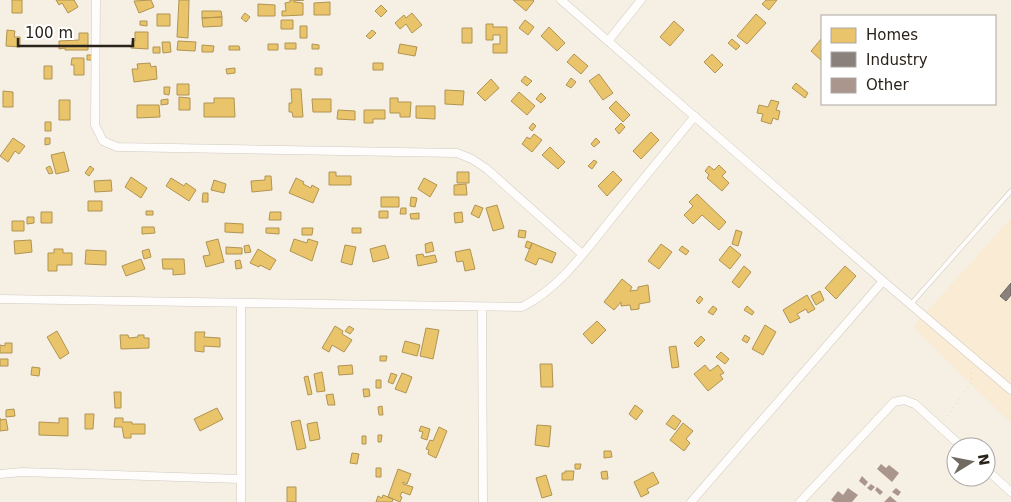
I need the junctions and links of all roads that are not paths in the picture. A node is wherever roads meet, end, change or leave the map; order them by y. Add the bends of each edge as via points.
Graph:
1 (96, 0) edge
2 (642, 0) edge
3 (565, 1) edge
4 (609, 40) junction
5 (695, 116) junction
6 (1011, 191) edge
7 (582, 254) junction
8 (883, 281) junction
9 (0, 299) edge
10 (241, 303) junction
11 (911, 304) junction
12 (482, 307) junction
13 (1011, 390) edge
14 (951, 437) edge
15 (0, 474) edge
16 (996, 478) edge
17 (240, 479) junction
18 (1011, 492) edge
19 (241, 502) edge
20 (483, 502) edge
21 (691, 502) edge
22 (800, 502) edge

1 - 7 street via 95,125 103,140 117,147 457,153 487,169
2 - 4 street
3 - 4 street
4 - 5 street
5 - 7 street
5 - 8 street
6 - 11 lane
7 - 12 street via 538,299 522,307
8 - 11 street
8 - 21 street
9 - 10 street
10 - 12 street
10 - 17 street
11 - 13 street
12 - 20 street
14 - 22 street via 915,404 904,400 894,402
15 - 17 street
16 - 18 street
17 - 19 street

